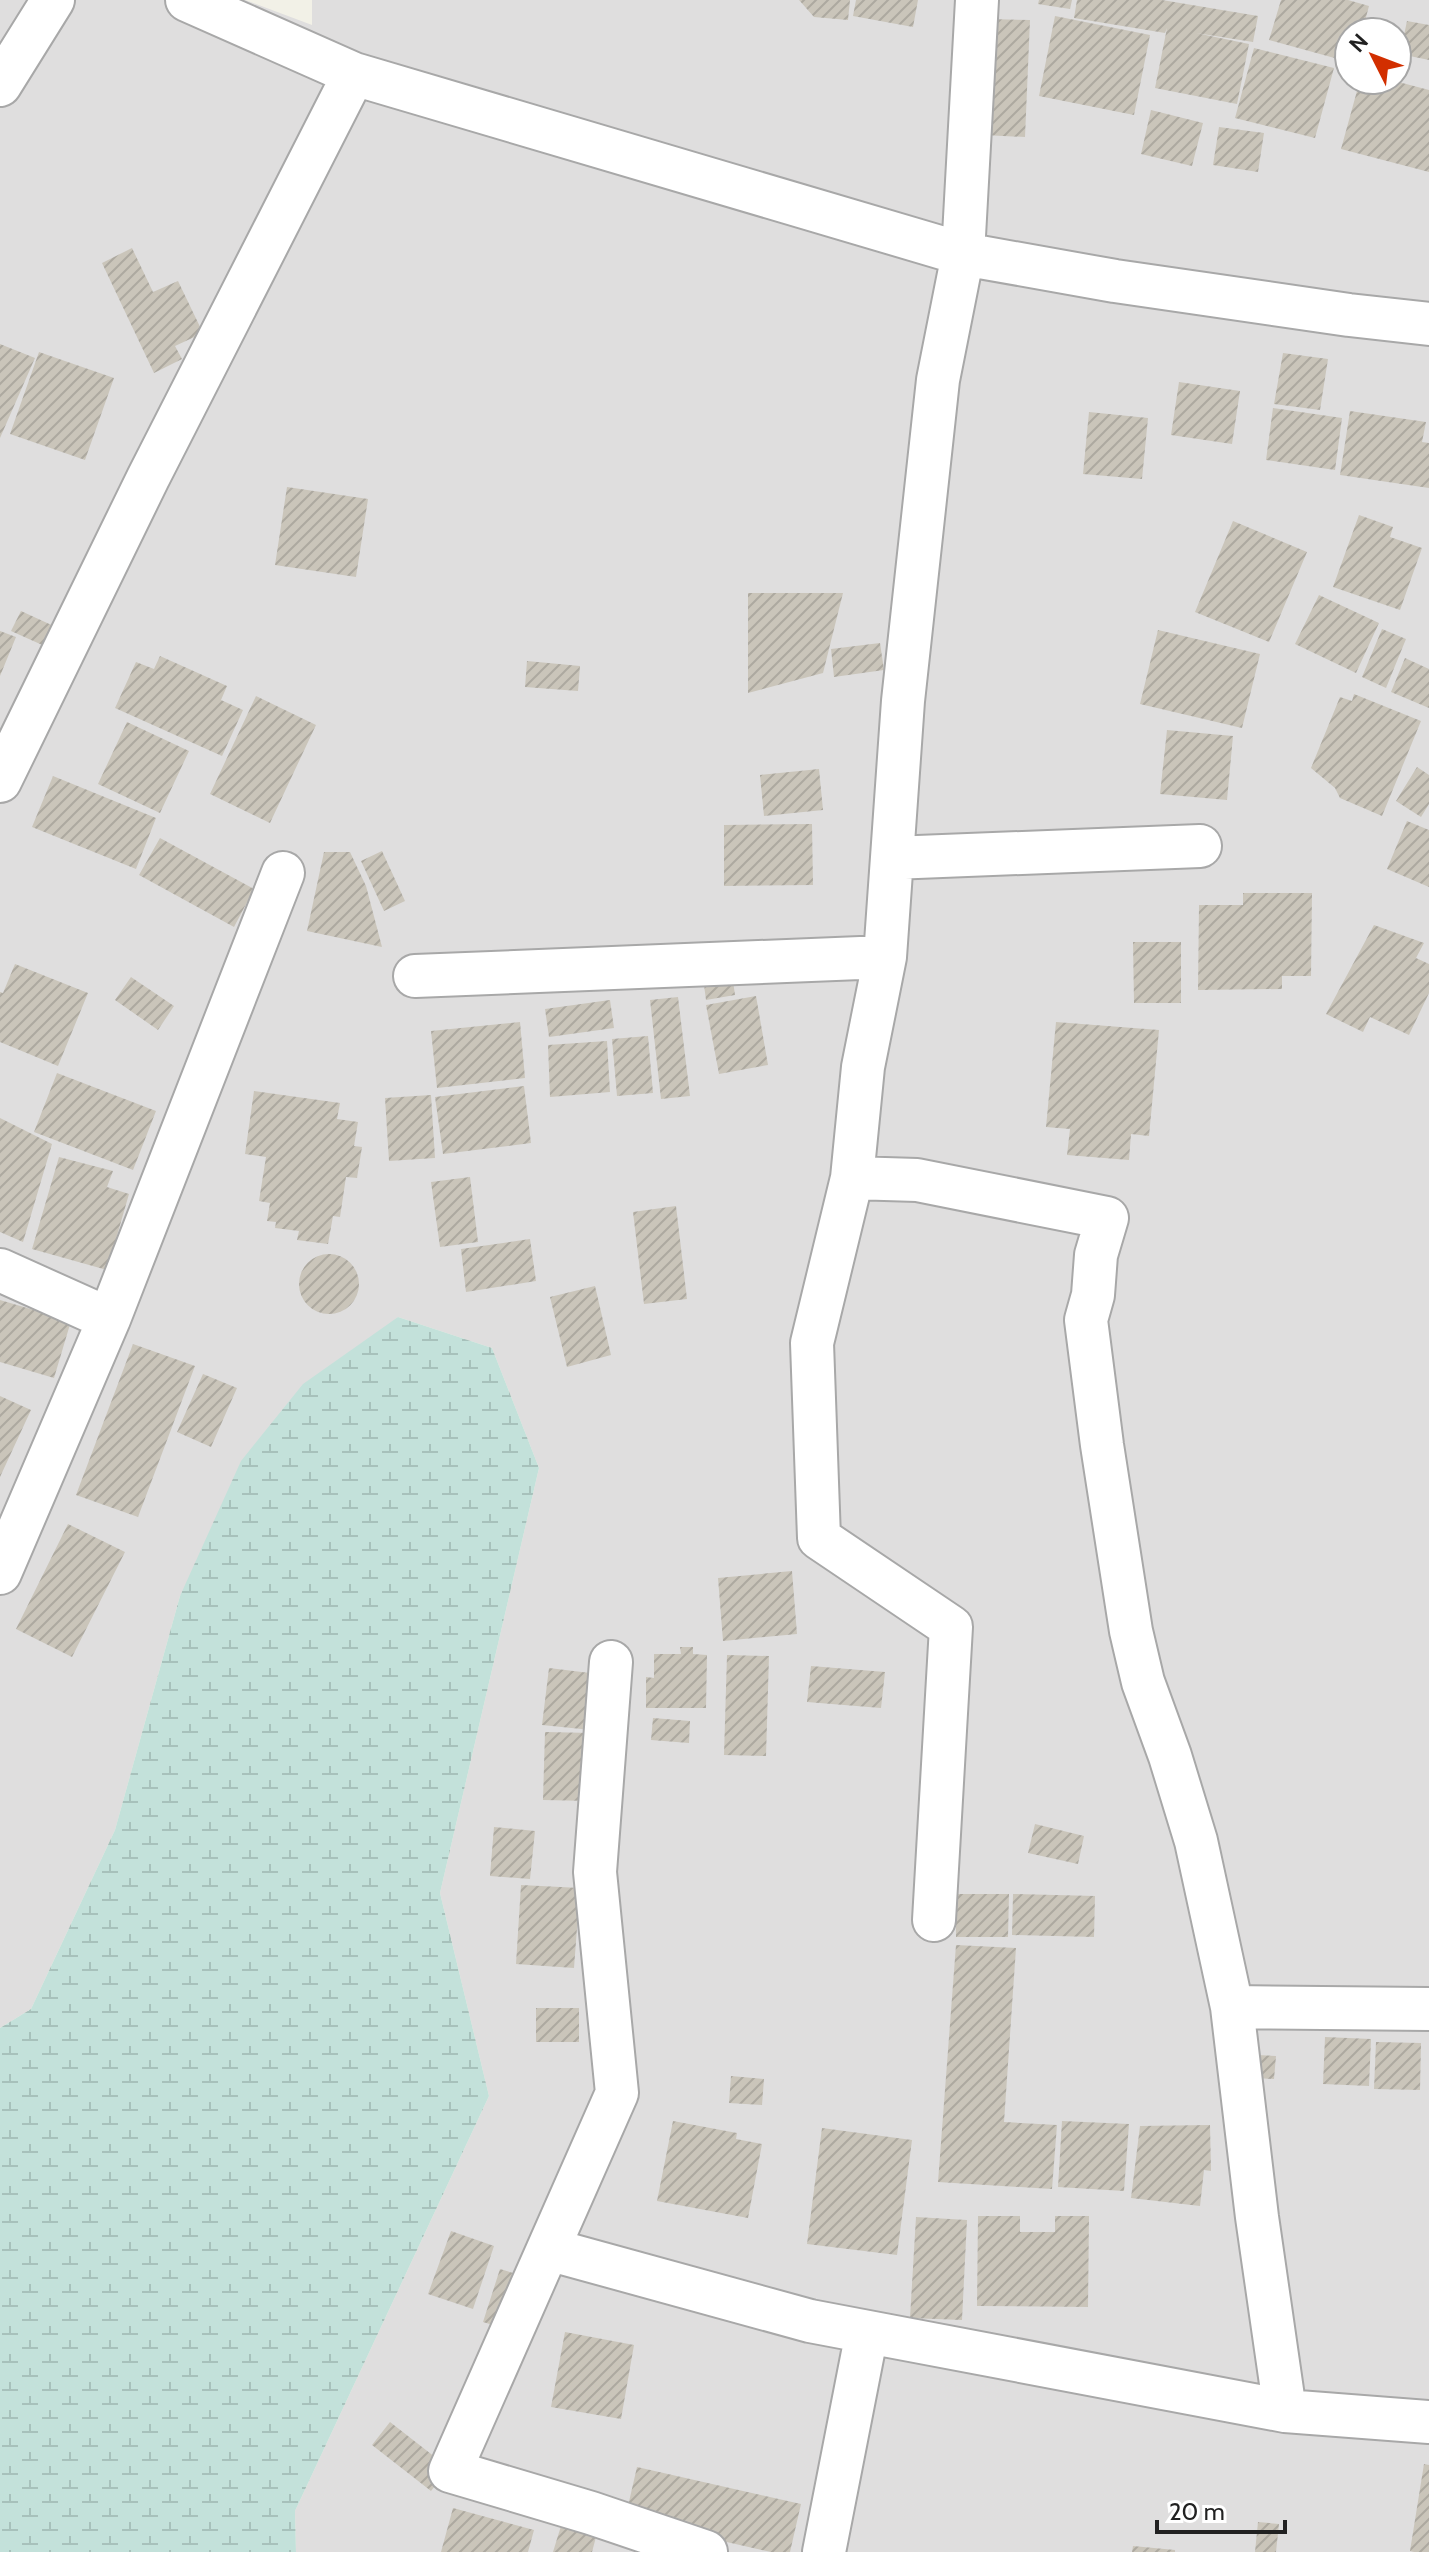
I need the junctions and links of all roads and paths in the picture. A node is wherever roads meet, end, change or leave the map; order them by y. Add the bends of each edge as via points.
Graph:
1 (53, 0) edge
2 (187, 0) edge
3 (977, 0) edge
4 (354, 74) junction
5 (0, 85) edge
6 (963, 254) junction
7 (1429, 324) edge
8 (0, 781) edge
9 (1200, 846) dead end
10 (892, 858) junction
11 (283, 873) dead end
12 (885, 957) junction
13 (415, 976) dead end
14 (852, 1178) junction
15 (0, 1270) edge
16 (109, 1319) junction
17 (0, 1573) edge
18 (611, 1662) dead end
19 (934, 1920) dead end
20 (1232, 2007) junction
21 (1429, 2009) edge
22 (548, 2249) junction
23 (867, 2332) junction
24 (1285, 2411) junction
25 (1429, 2422) edge
26 (706, 2552) edge
27 (824, 2552) edge

1 - 5 street
2 - 4 street
3 - 6 street
4 - 6 street
4 - 8 street
6 - 7 street
6 - 10 street via 938,380 903,701
9 - 10 street
10 - 12 street
11 - 16 street
12 - 13 street
12 - 14 street via 863,1067
14 - 19 street via 812,1343 819,1538 951,1627
14 - 20 street via 917,1180 1107,1218 1086,1320 1131,1631 1196,1841
15 - 16 street
16 - 17 street
18 - 22 street via 595,1872 617,2093
20 - 21 street
20 - 24 street
22 - 23 street
22 - 26 street via 450,2471
23 - 24 street
23 - 27 street
24 - 25 street

